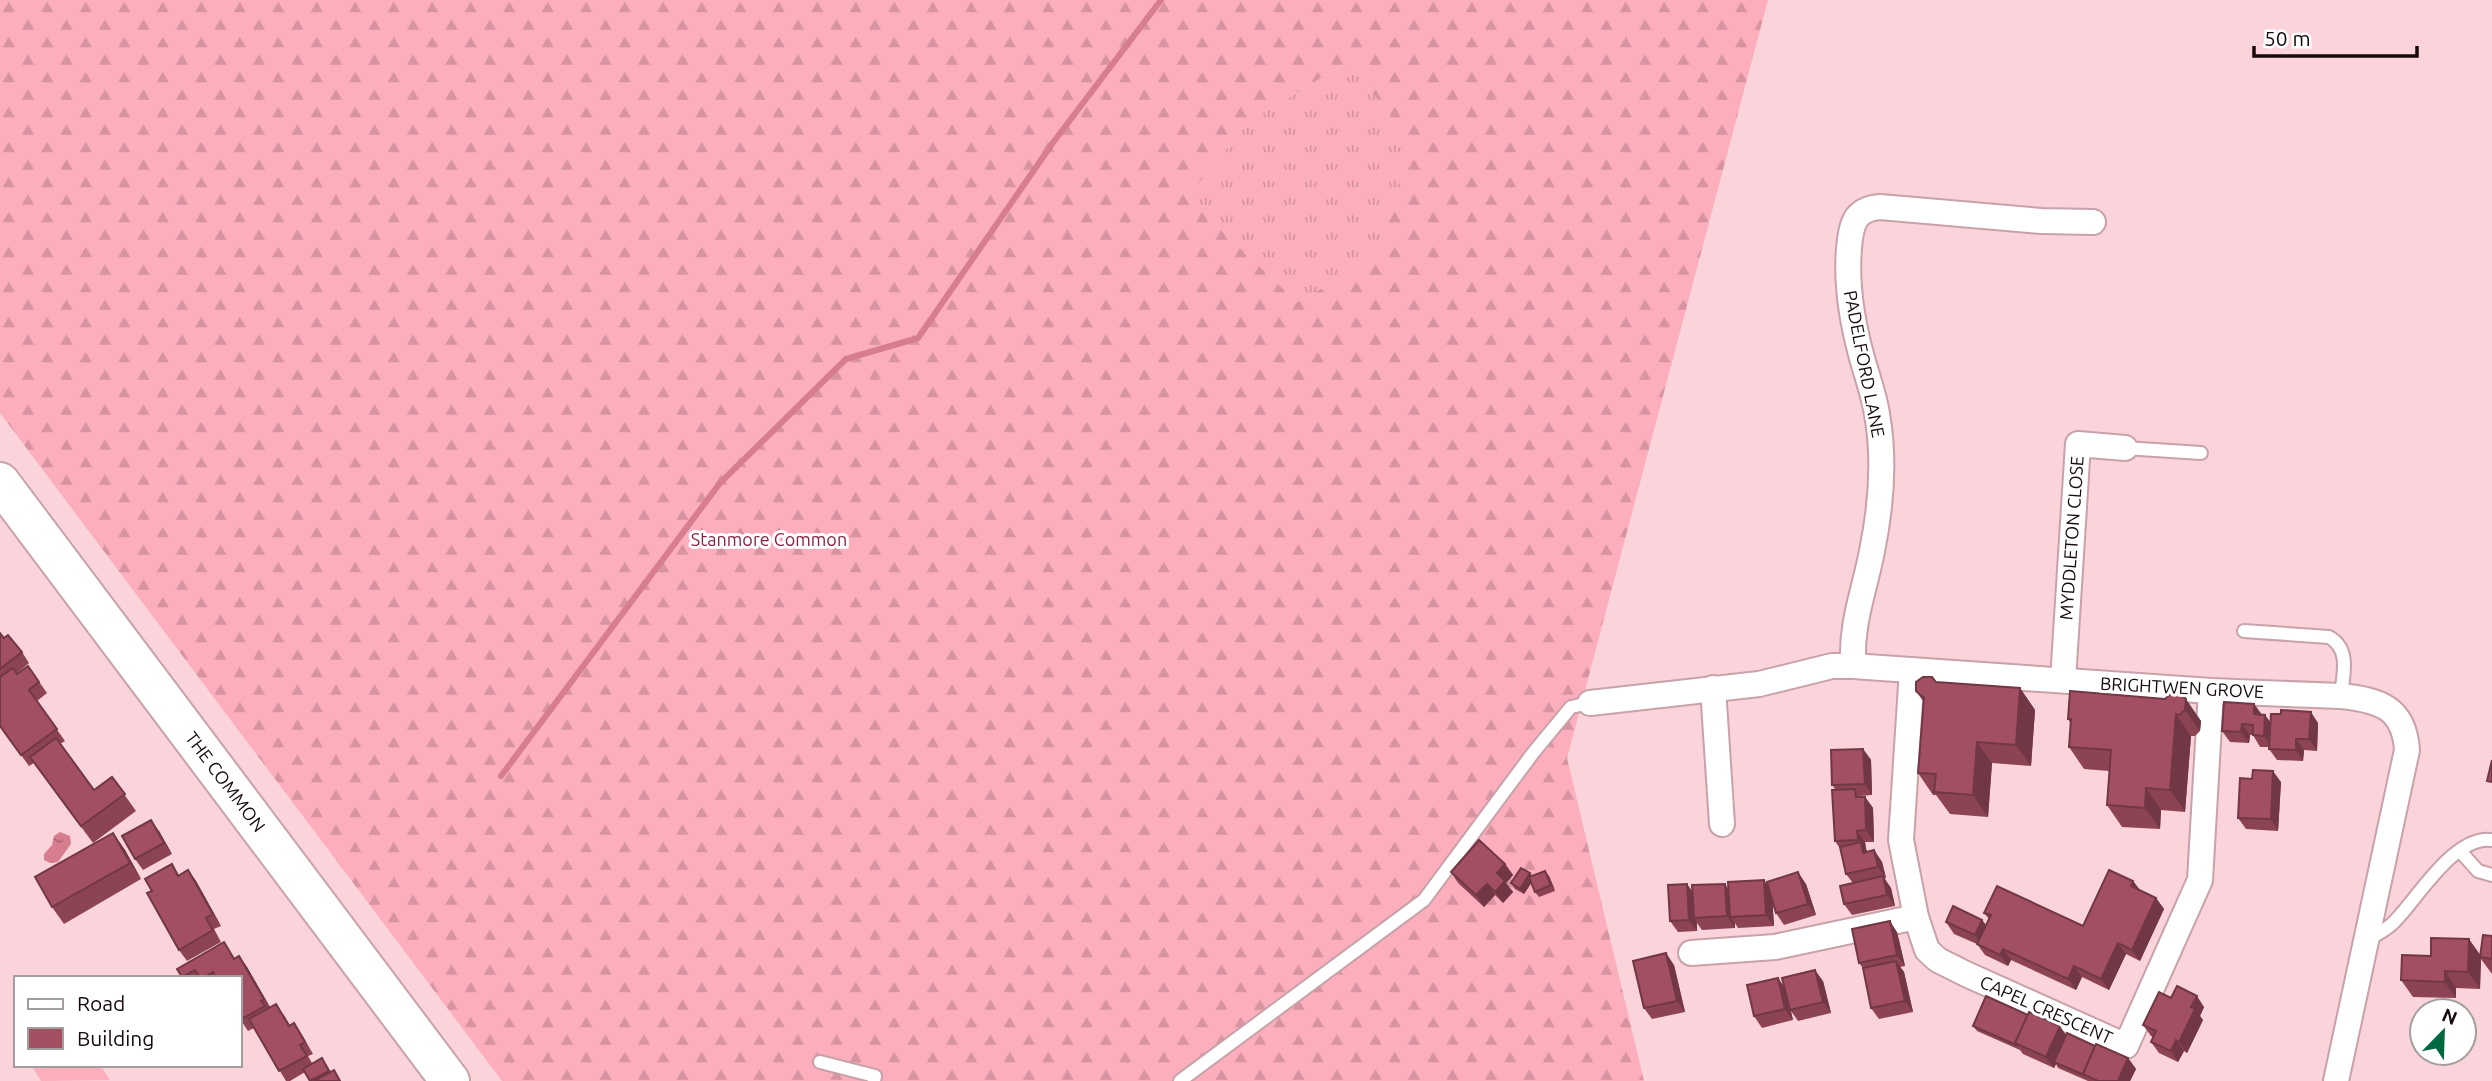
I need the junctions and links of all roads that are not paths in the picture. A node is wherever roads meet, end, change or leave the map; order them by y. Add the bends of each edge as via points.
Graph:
1 (2093, 222) dead end
2 (2125, 448) joint
3 (2201, 453) dead end
4 (0, 482) edge
5 (2245, 631) dead end
6 (1853, 666) junction
7 (1912, 670) junction
8 (2063, 680) junction
9 (1713, 688) junction
10 (2211, 691) junction
11 (2341, 696) junction
12 (1591, 703) joint
13 (1722, 824) dead end
14 (2492, 840) edge
15 (2460, 851) junction
16 (2492, 874) edge
17 (1916, 917) junction
18 (2367, 941) junction
19 (1691, 953) dead end
20 (820, 1062) dead end
21 (450, 1081) edge
22 (874, 1081) edge
23 (1180, 1081) edge
24 (2336, 1081) edge

1 - 6 street, PADELFORD LANE via 1880,207 1862,212 1853,223 1847,271 1850,301 1877,413 1881,477 1872,552 1856,611
2 - 3 lane
2 - 8 street, MYDDLETON CLOSE via 2078,444
4 - 21 main road, THE COMMON
5 - 11 lane via 2335,640 2344,655
6 - 7 street, BRIGHTWEN GROVE
6 - 9 street, BRIGHTWEN GROVE
7 - 8 street, BRIGHTWEN GROVE
7 - 17 street, CAPEL CRESCENT via 1901,841
8 - 10 street, BRIGHTWEN GROVE
9 - 12 street, BRIGHTWEN GROVE
9 - 13 street
10 - 11 street, BRIGHTWEN GROVE
10 - 17 street, CAPEL CRESCENT via 2200,880 2126,1046 1938,960 1927,950
11 - 18 street, BRIGHTWEN GROVE via 2374,700 2389,709 2407,741 2406,765
12 - 23 lane via 1571,707 1424,900
14 - 15 lane via 2483,838
15 - 16 lane via 2479,871
15 - 18 lane via 2426,882 2394,922
17 - 19 street via 1775,947
18 - 24 street, BRIGHTWEN GROVE
20 - 22 lane via 874,1076

